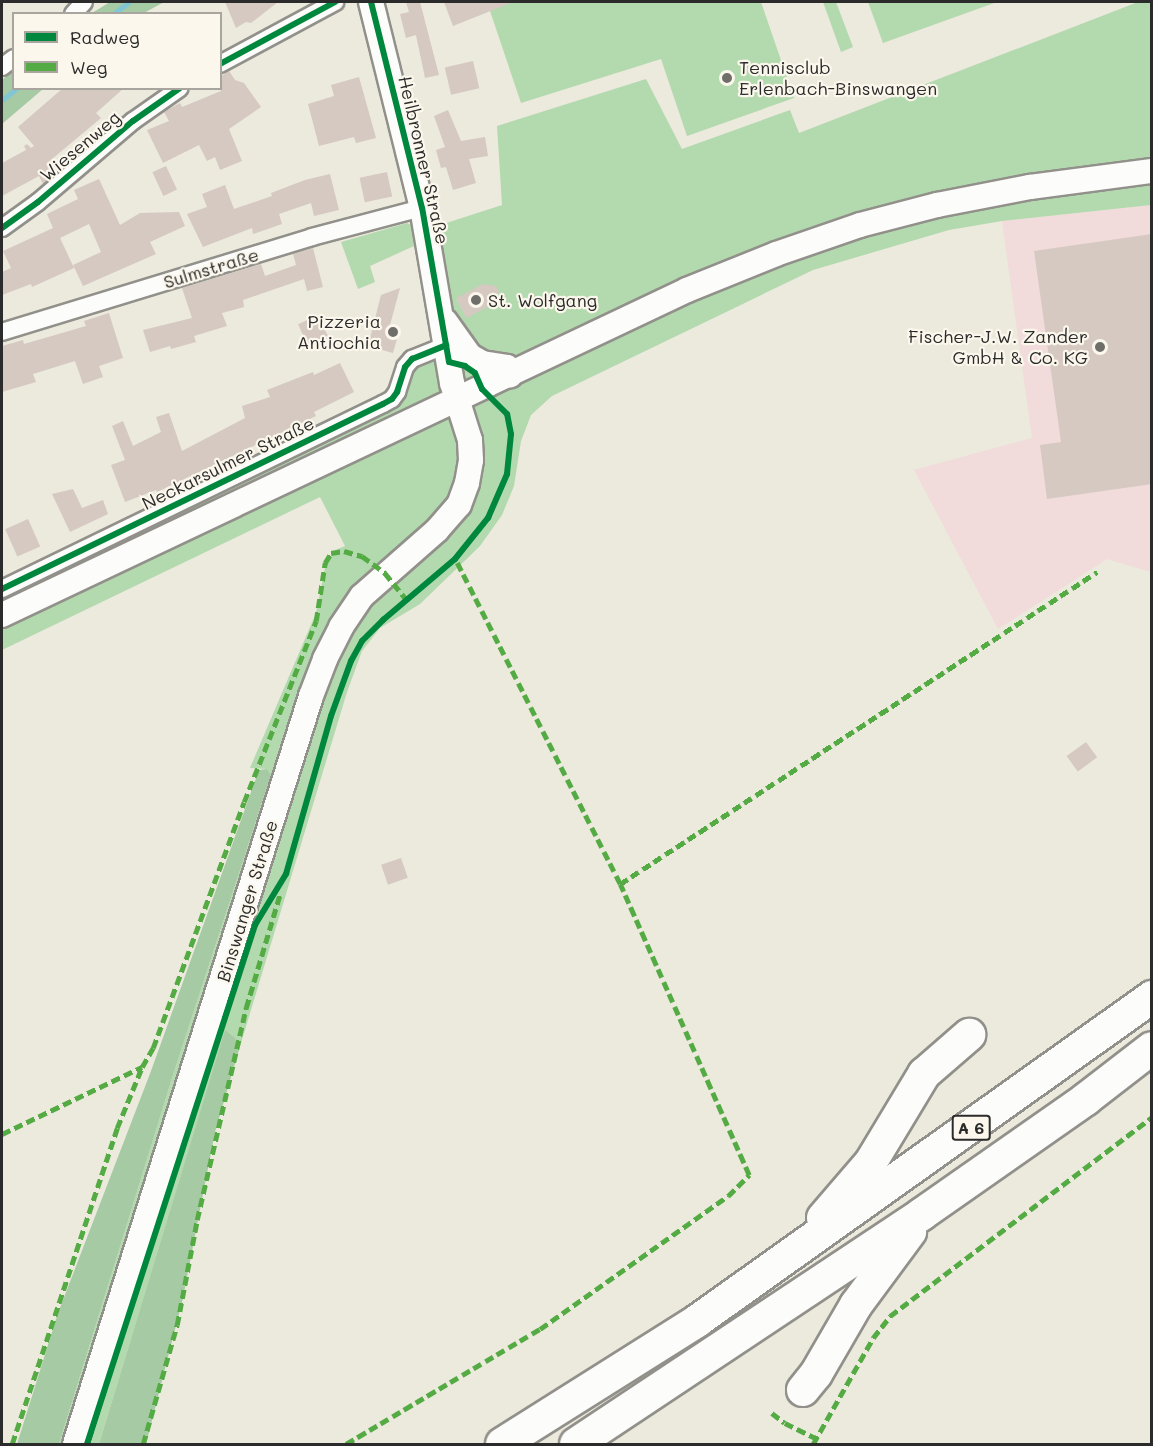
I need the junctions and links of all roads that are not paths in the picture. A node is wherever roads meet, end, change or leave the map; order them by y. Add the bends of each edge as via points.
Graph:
1 (335, 2) edge
2 (370, 2) edge
3 (222, 63) edge
4 (177, 90) edge
5 (1152, 171) edge
6 (422, 208) junction
7 (2, 228) edge
8 (442, 317) junction
9 (2, 332) edge
10 (446, 345) junction
11 (510, 375) junction
12 (456, 401) junction
13 (2, 589) edge
14 (2, 615) edge
15 (1152, 997) edge
16 (969, 1035) dead end
17 (1152, 1048) edge
18 (922, 1214) junction
19 (789, 1257) junction
20 (802, 1390) dead end
21 (75, 1444) edge
22 (502, 1444) edge
23 (576, 1444) edge

1 - 3 street
2 - 6 main road, Heilbronner Straße
4 - 7 street, Wiesenweg
5 - 11 main road via 1030,187 860,225 687,290
6 - 8 main road, Heilbronner Straße
6 - 9 street, Sulmstraße via 312,237
8 - 10 main road, Heilbronner Straße
8 - 11 main road via 470,356 482,363 507,367
10 - 12 main road, Heilbronner Straße
10 - 13 street, Neckarsulmer Straße via 412,359 405,367 397,392 383,404
11 - 12 main road
12 - 14 main road
12 - 21 main road, Binswanger Straße via 470,440 471,460 459,505 437,530 362,596 340,627 325,659
15 - 19 highway, A 6
16 - 19 highway via 924,1074 872,1162
17 - 18 highway, A 6
18 - 20 highway via 856,1305 816,1374
18 - 23 highway, A 6
19 - 22 highway, A 6 via 698,1321

